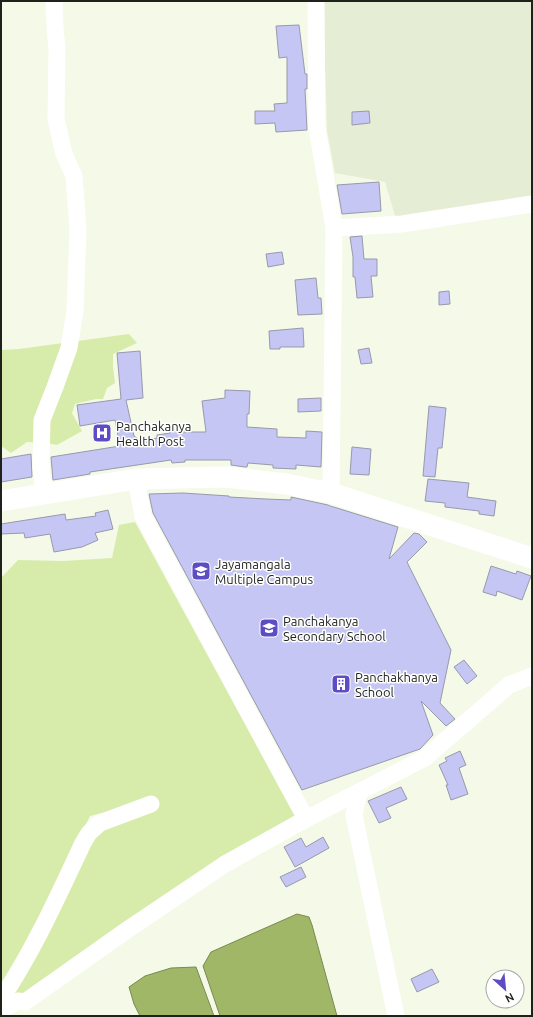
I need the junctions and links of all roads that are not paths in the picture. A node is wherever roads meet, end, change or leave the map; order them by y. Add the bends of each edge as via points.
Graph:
1 (54, 1) edge
2 (316, 1) edge
3 (532, 204) edge
4 (334, 228) junction
5 (136, 479) junction
6 (330, 493) junction
7 (44, 494) junction
8 (1, 501) edge
9 (532, 558) edge
10 (532, 676) edge
11 (359, 792) junction
12 (151, 804) dead end
13 (306, 820) junction
14 (1, 999) edge
15 (1, 1010) edge
16 (396, 1016) edge

1 - 7 street via 57,49 56,119 64,154 74,176 78,230 75,311 69,348 42,420 41,467
2 - 4 street via 317,128
3 - 4 street via 402,224
4 - 6 street
5 - 6 street via 226,477 286,484
5 - 7 street
5 - 13 street via 143,516
6 - 9 street
7 - 8 street
10 - 11 street via 510,685 425,758
11 - 13 street
11 - 16 street via 354,814
12 - 14 street via 100,823 89,833 48,918 18,974
13 - 15 street via 225,864 25,1002 18,1001

